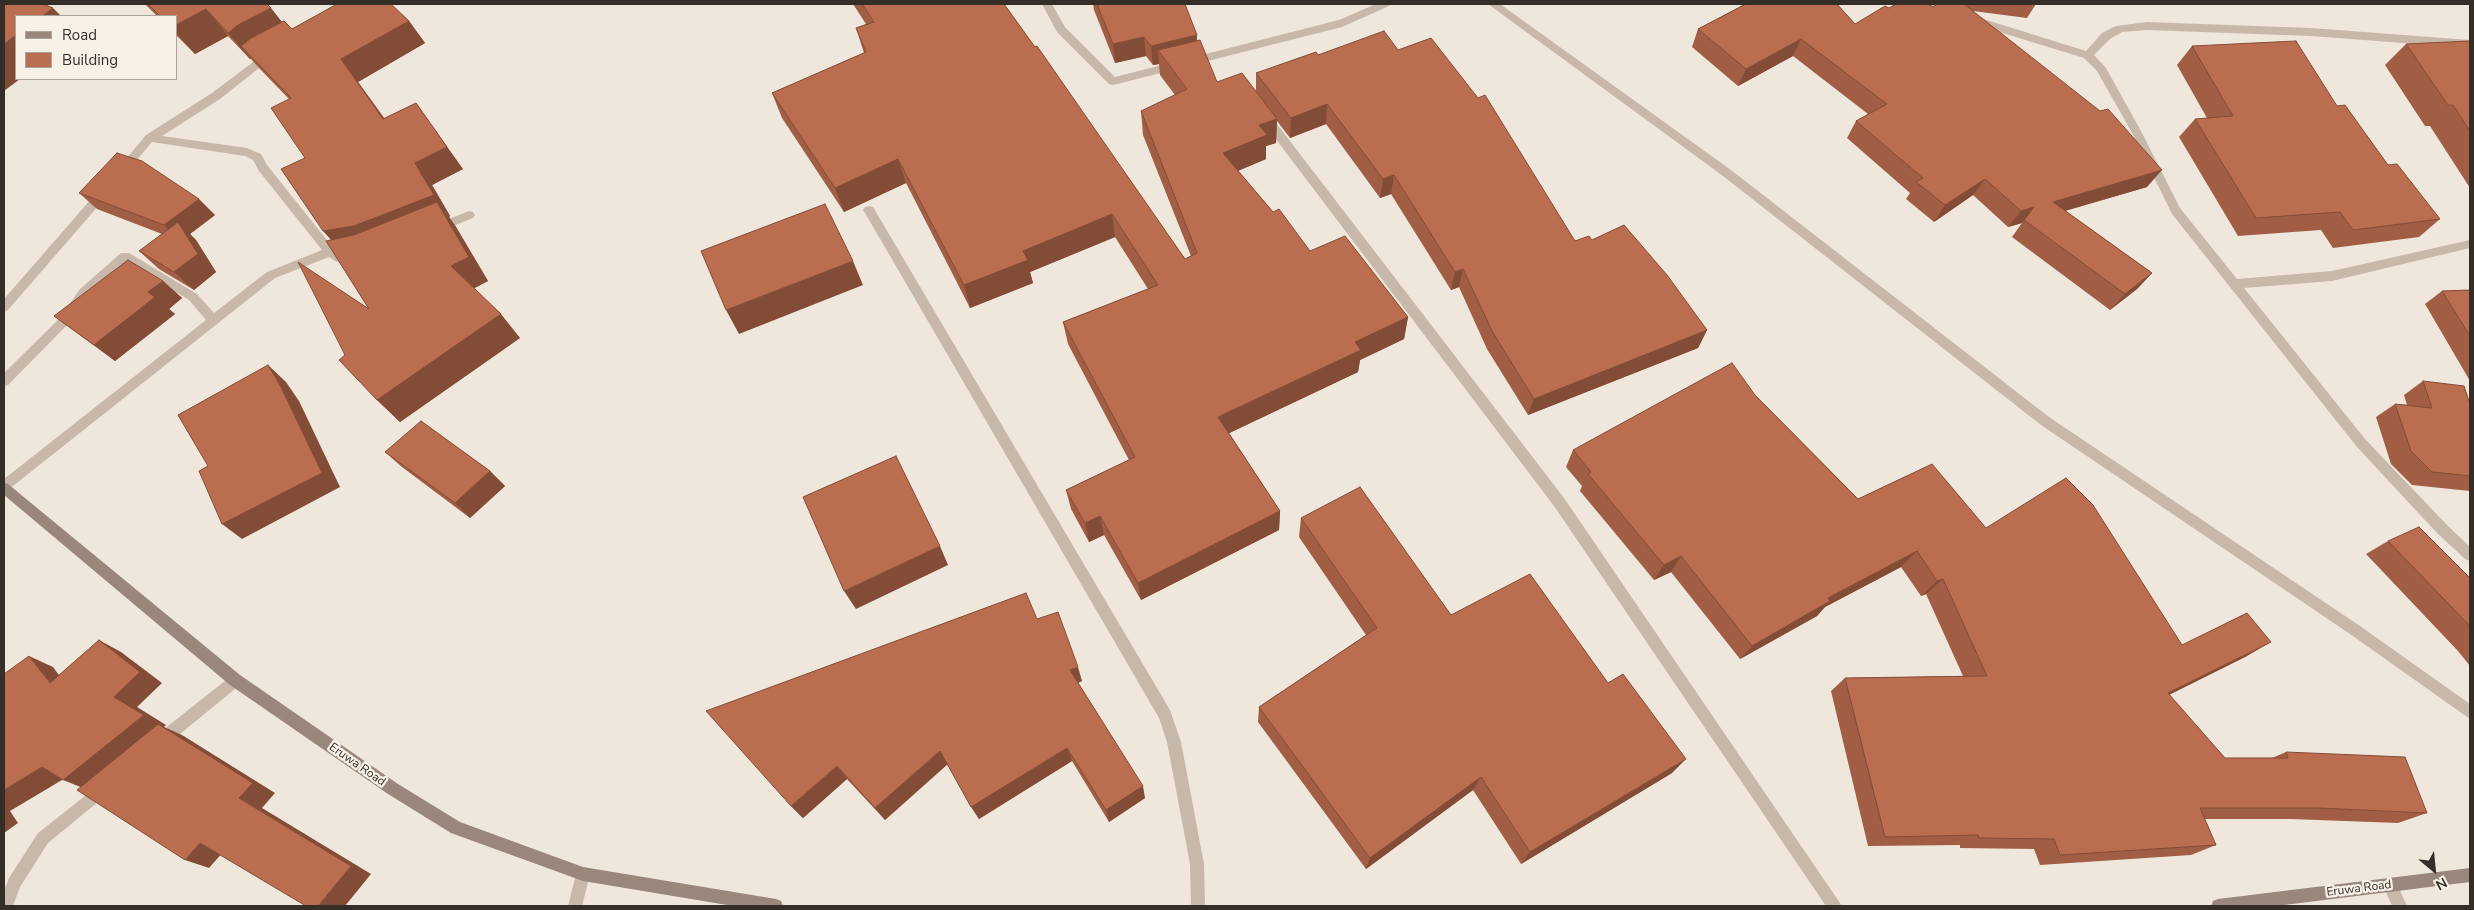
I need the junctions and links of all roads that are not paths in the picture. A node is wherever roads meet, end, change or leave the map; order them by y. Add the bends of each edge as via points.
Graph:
1 (1047, 4) edge
2 (1385, 4) edge
3 (1493, 4) edge
4 (1928, 4) edge
5 (2470, 44) edge
6 (281, 48) edge
7 (2088, 55) junction
8 (1260, 109) edge
9 (150, 138) junction
10 (869, 210) dead end
11 (469, 215) dead end
12 (426, 232) edge
13 (2470, 244) edge
14 (330, 252) junction
15 (352, 259) edge
16 (2233, 284) junction
17 (4, 307) edge
18 (212, 319) junction
19 (4, 381) edge
20 (4, 487) edge
21 (2470, 555) edge
22 (235, 680) junction
23 (2470, 712) edge
24 (150, 750) edge
25 (111, 782) edge
26 (583, 874) junction
27 (2470, 875) edge
28 (2390, 885) junction
29 (6, 906) edge
30 (575, 906) edge
31 (776, 906) edge
32 (1198, 906) edge
33 (1835, 906) edge
34 (2218, 906) edge
35 (2400, 906) edge

1 - 2 street via 1061,29 1113,81 1342,23
3 - 23 street via 1727,173 2045,421 2355,630
4 - 7 street
5 - 7 street via 2311,32 2147,26 2120,29 2106,36
6 - 9 street via 265,56 216,96
7 - 16 street via 2111,84 2176,211
8 - 33 street via 1559,502
9 - 14 street via 246,152 258,157
9 - 17 street
10 - 32 street via 1165,715 1174,742 1198,864
11 - 12 street
13 - 16 street via 2332,276
14 - 15 street via 338,258
14 - 18 street via 271,275
16 - 21 street via 2361,443
18 - 19 street via 193,297 125,256 83,293 66,319
18 - 20 street
20 - 22 main road, Eruwa Road
22 - 24 street
22 - 26 main road, Eruwa Road via 393,790 456,828
25 - 29 street via 43,838 14,883
26 - 30 street
26 - 31 main road, Eruwa Road
27 - 28 main road, Eruwa Road
28 - 34 main road, Eruwa Road
28 - 35 street

